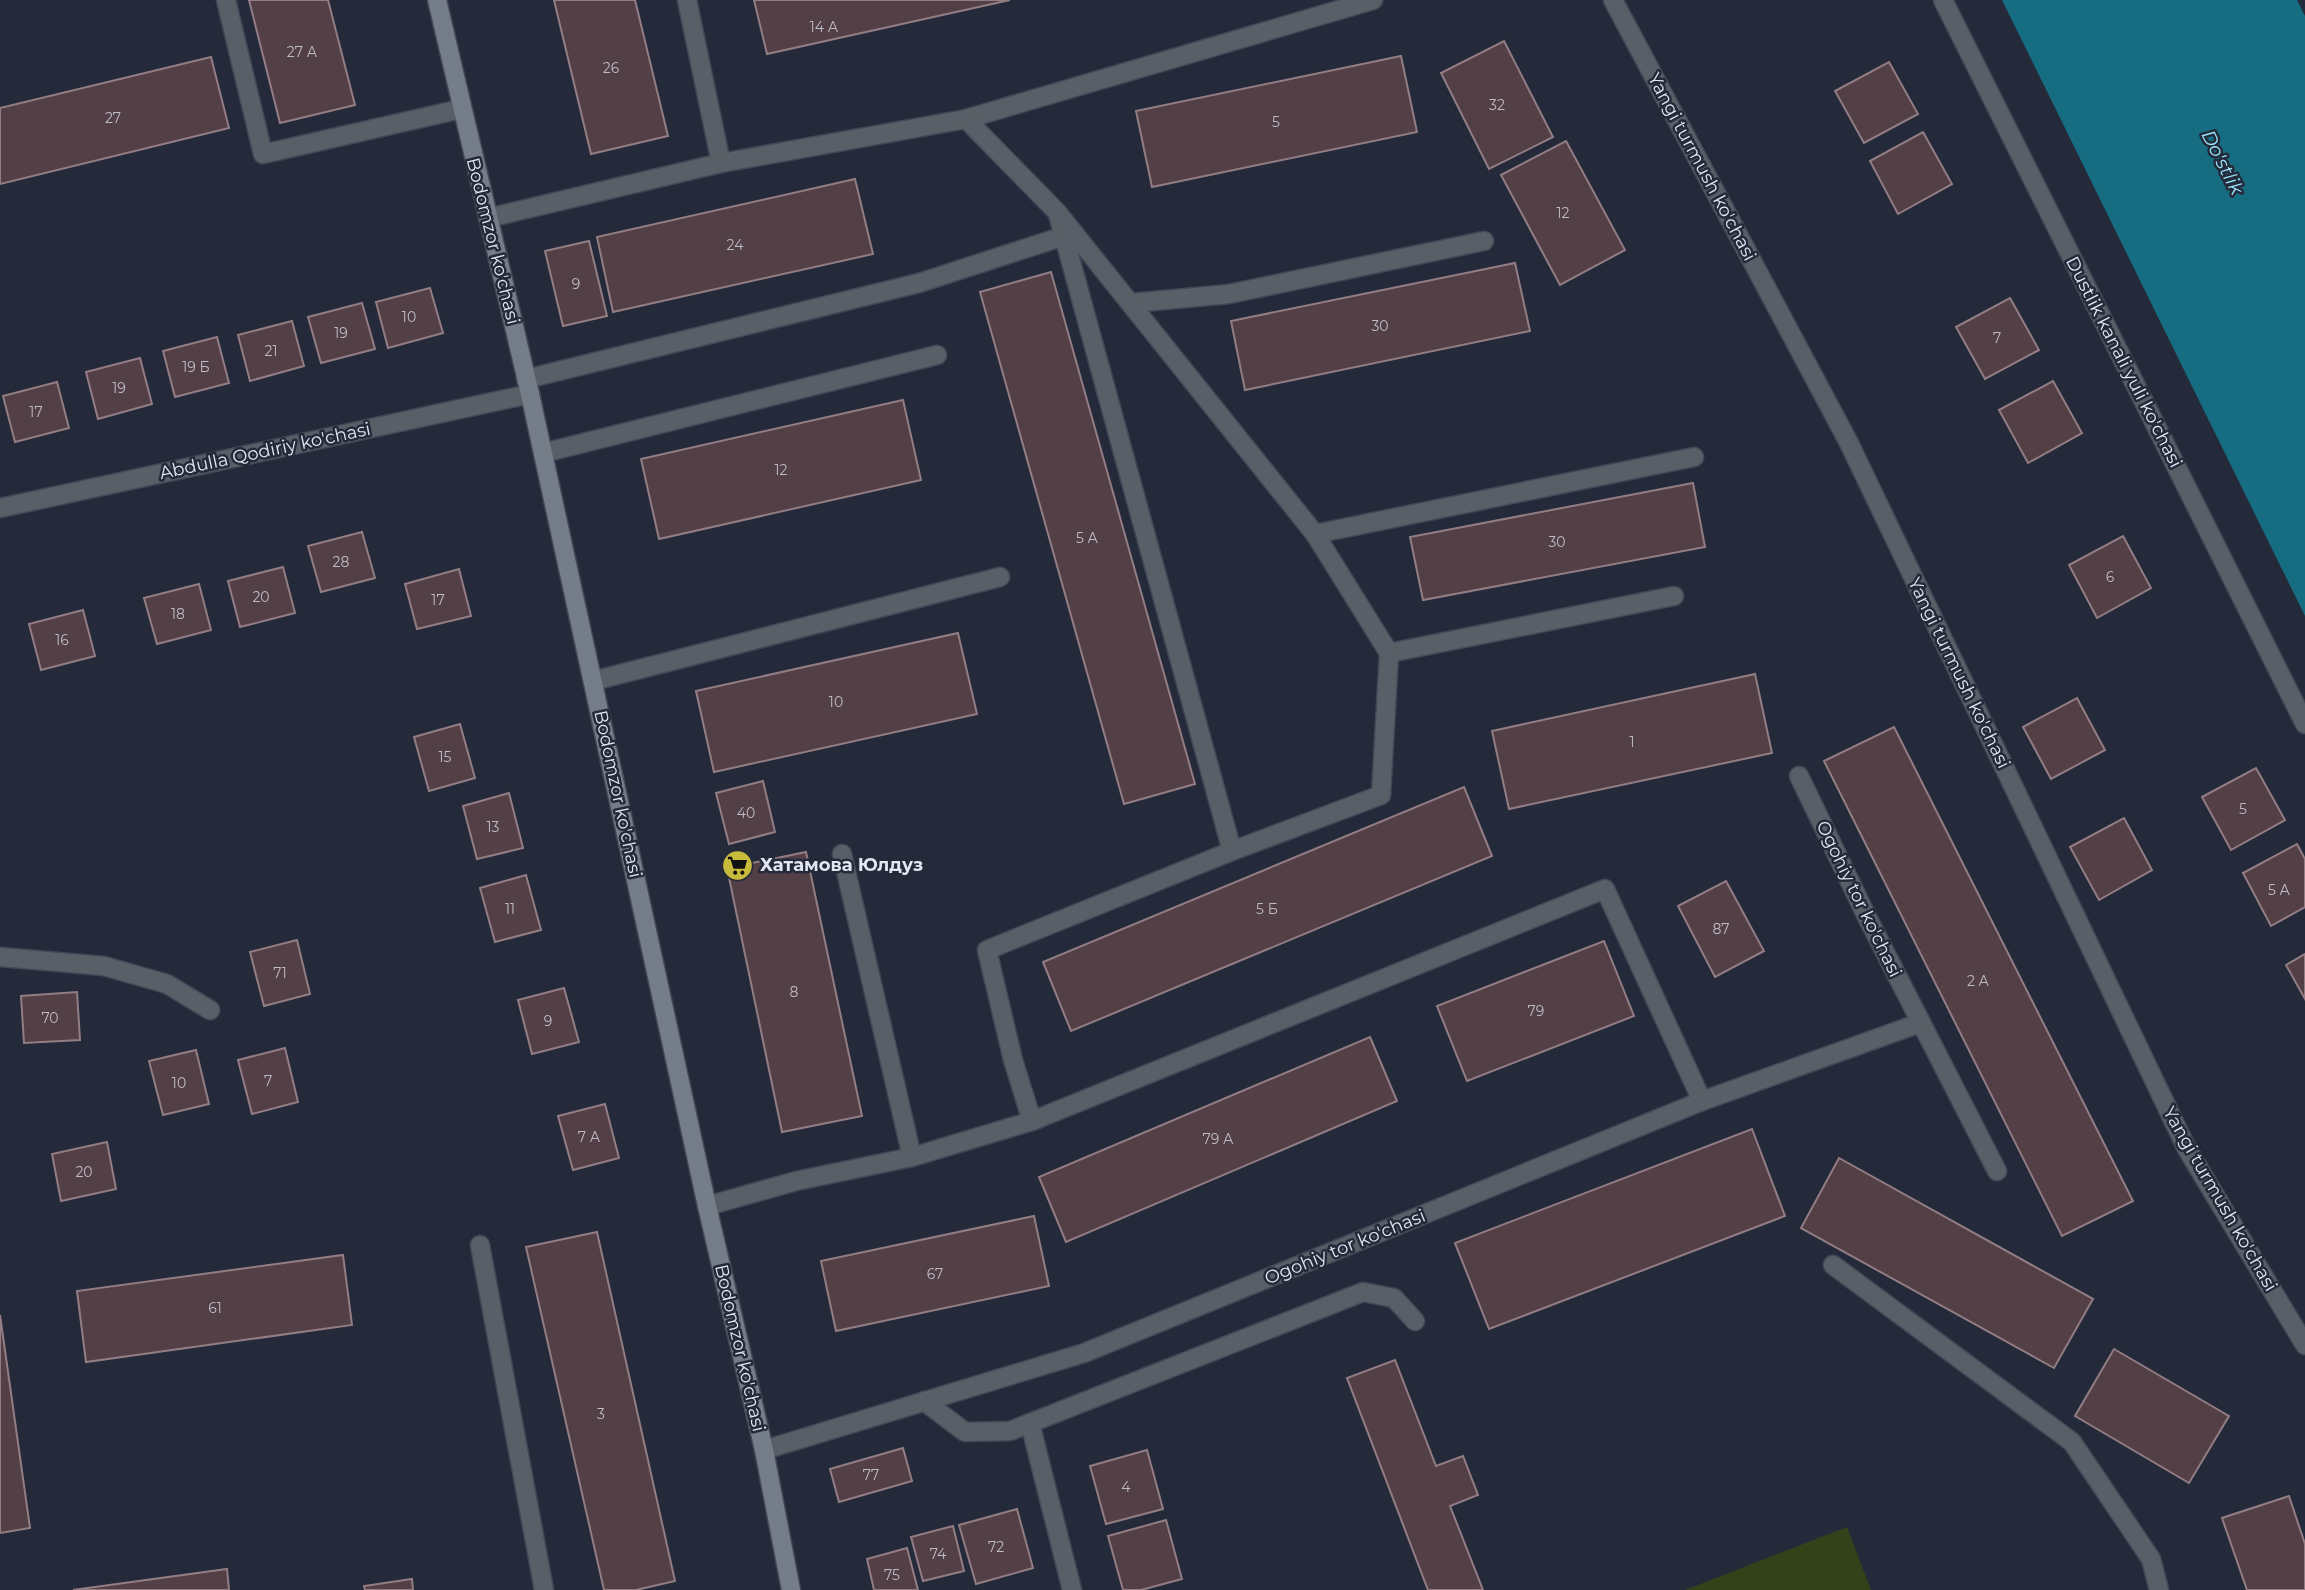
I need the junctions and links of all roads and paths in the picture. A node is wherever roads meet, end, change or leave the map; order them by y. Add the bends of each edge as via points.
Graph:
1 (226, 0) edge
2 (437, 0) edge
3 (687, 0) edge
4 (1373, 0) edge
5 (1612, 0) edge
6 (1944, 0) edge
7 (461, 109) junction
8 (966, 118) junction
9 (721, 163) junction
10 (1057, 212) junction
11 (488, 218) junction
12 (1064, 236) junction
13 (1484, 241) dead end
14 (1132, 303) junction
15 (937, 355) dead end
16 (528, 387) junction
17 (543, 453) junction
18 (1694, 457) dead end
19 (0, 508) edge
20 (1315, 534) junction
21 (1000, 577) dead end
22 (1674, 596) dead end
23 (1389, 653) junction
24 (593, 681) junction
25 (2305, 724) edge
26 (1799, 776) dead end
27 (1232, 851) junction
28 (842, 854) dead end
29 (0, 957) edge
30 (210, 1010) dead end
31 (1920, 1023) junction
32 (1702, 1101) junction
33 (1032, 1121) junction
34 (912, 1157) junction
35 (1997, 1171) dead end
36 (707, 1206) junction
37 (480, 1245) dead end
38 (1833, 1265) dead end
39 (1415, 1321) dead end
40 (2305, 1345) edge
41 (923, 1401) junction
42 (1030, 1423) junction
43 (764, 1450) junction
44 (544, 1590) edge
45 (791, 1590) edge
46 (1072, 1590) edge
47 (2159, 1590) edge

1 - 7 street via 264,154
2 - 7 street, Bodomzor ko'chasi
3 - 9 street
4 - 8 street
5 - 40 street, Yangi turmush ko'chasi via 1849,443 2187,1149
6 - 25 street, Dustlik kanali yuli ko'chasi
7 - 11 street, Bodomzor ko'chasi
8 - 9 street
8 - 10 street
9 - 11 street
10 - 12 street
10 - 14 street
11 - 16 street, Bodomzor ko'chasi
12 - 16 street, Abdulla Qodiriy ko'chasi via 919,283
12 - 27 street
13 - 14 street via 1229,294
14 - 20 street
15 - 17 street
16 - 17 street, Bodomzor ko'chasi
16 - 19 street, Abdulla Qodiriy ko'chasi
17 - 24 street, Bodomzor ko'chasi
18 - 20 street
20 - 23 street
21 - 24 street
22 - 23 street
23 - 27 street via 1381,795
24 - 36 street, Bodomzor ko'chasi
26 - 31 street, Ogohiy tor ko'chasi
27 - 33 street via 987,950
28 - 34 street
29 - 30 street via 104,966 167,984
31 - 32 street, Ogohiy tor ko'chasi
31 - 35 street, Ogohiy tor ko'chasi
32 - 33 street via 1605,888
32 - 41 street, Ogohiy tor ko'chasi via 1084,1353
33 - 34 street
34 - 36 street via 796,1181
36 - 43 street, Bodomzor ko'chasi
37 - 44 street
38 - 47 street via 2072,1442 2151,1559
39 - 42 street via 1394,1298 1363,1292
41 - 42 street via 965,1432 1010,1430
41 - 43 street, Ogohiy tor ko'chasi
42 - 46 street
43 - 45 street, Bodomzor ko'chasi

